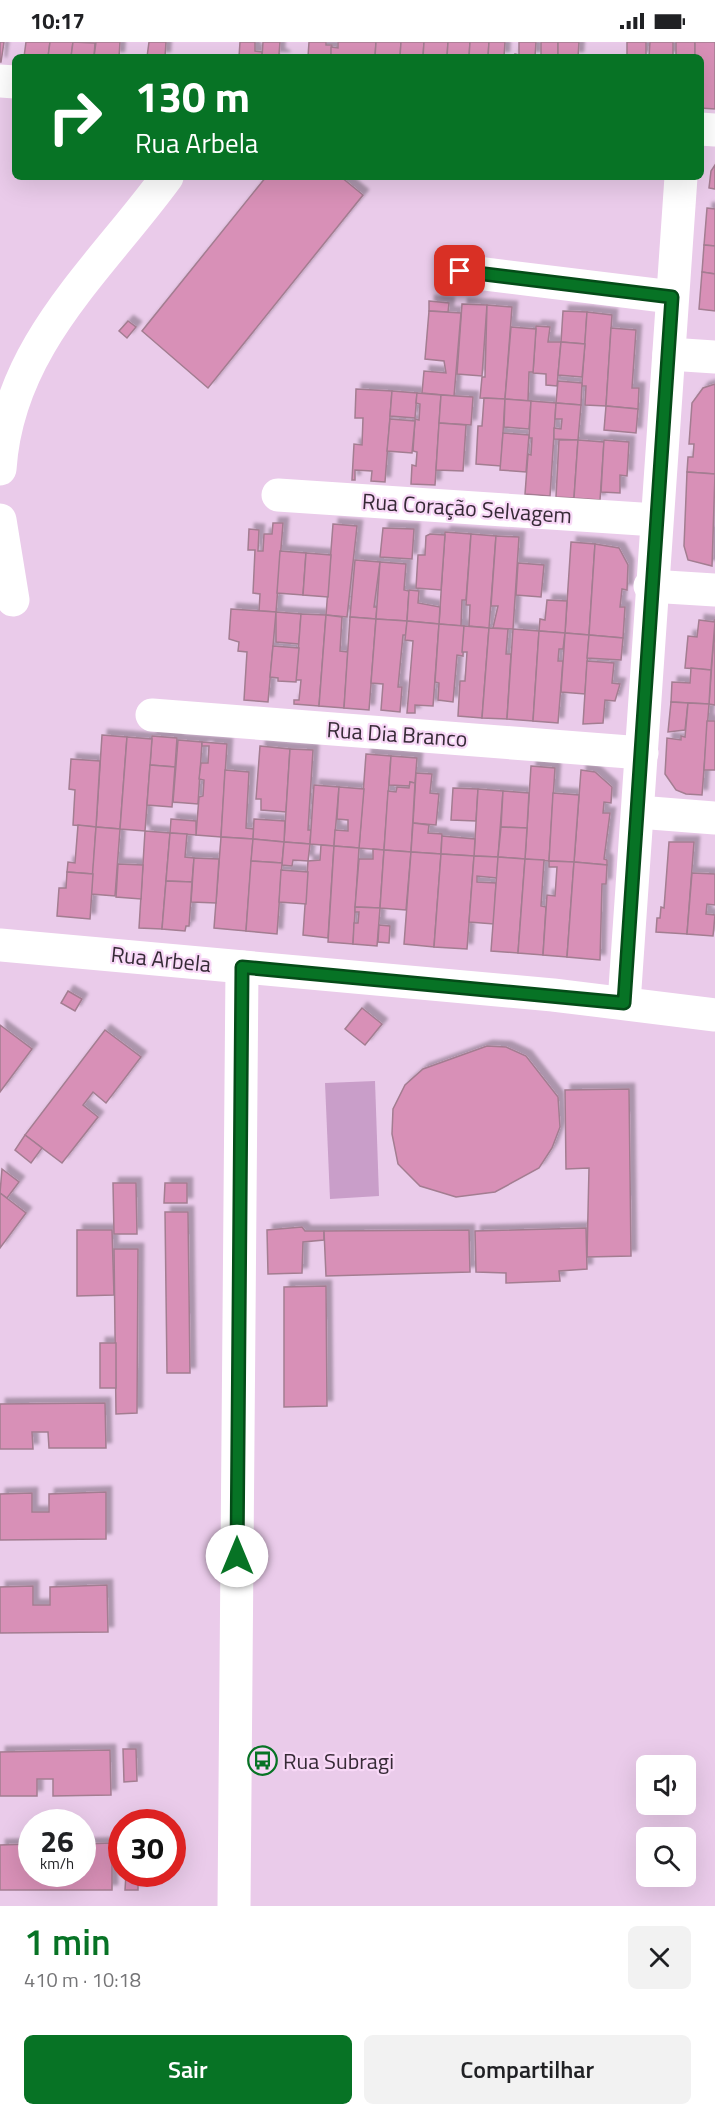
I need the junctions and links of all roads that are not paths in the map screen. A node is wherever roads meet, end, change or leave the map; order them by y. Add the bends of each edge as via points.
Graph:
1 (165, 180) edge
2 (681, 180) edge
3 (460, 271) dead end
4 (672, 297) junction
5 (669, 354) junction
6 (715, 357) edge
7 (0, 469) edge
8 (278, 495) dead end
9 (0, 520) edge
10 (656, 520) junction
11 (650, 586) junction
12 (715, 590) edge
13 (13, 600) dead end
14 (152, 715) dead end
15 (642, 753) junction
16 (638, 812) junction
17 (715, 818) edge
18 (0, 945) edge
19 (242, 967) junction
20 (624, 1003) junction
21 (715, 1015) edge
22 (234, 1906) edge

1 - 7 street via 52,324 30,359 11,402
2 - 4 street
3 - 4 street
4 - 5 street
5 - 6 street
5 - 10 street
8 - 10 street, Rua Coração Selvagem
9 - 13 street
10 - 11 street
11 - 12 street
11 - 15 street
14 - 15 street, Rua Dia Branco
15 - 16 street
16 - 17 street
16 - 20 street
18 - 19 street, Rua Arbela
19 - 20 street, Rua Arbela
19 - 22 street
20 - 21 street, Rua Arbela

